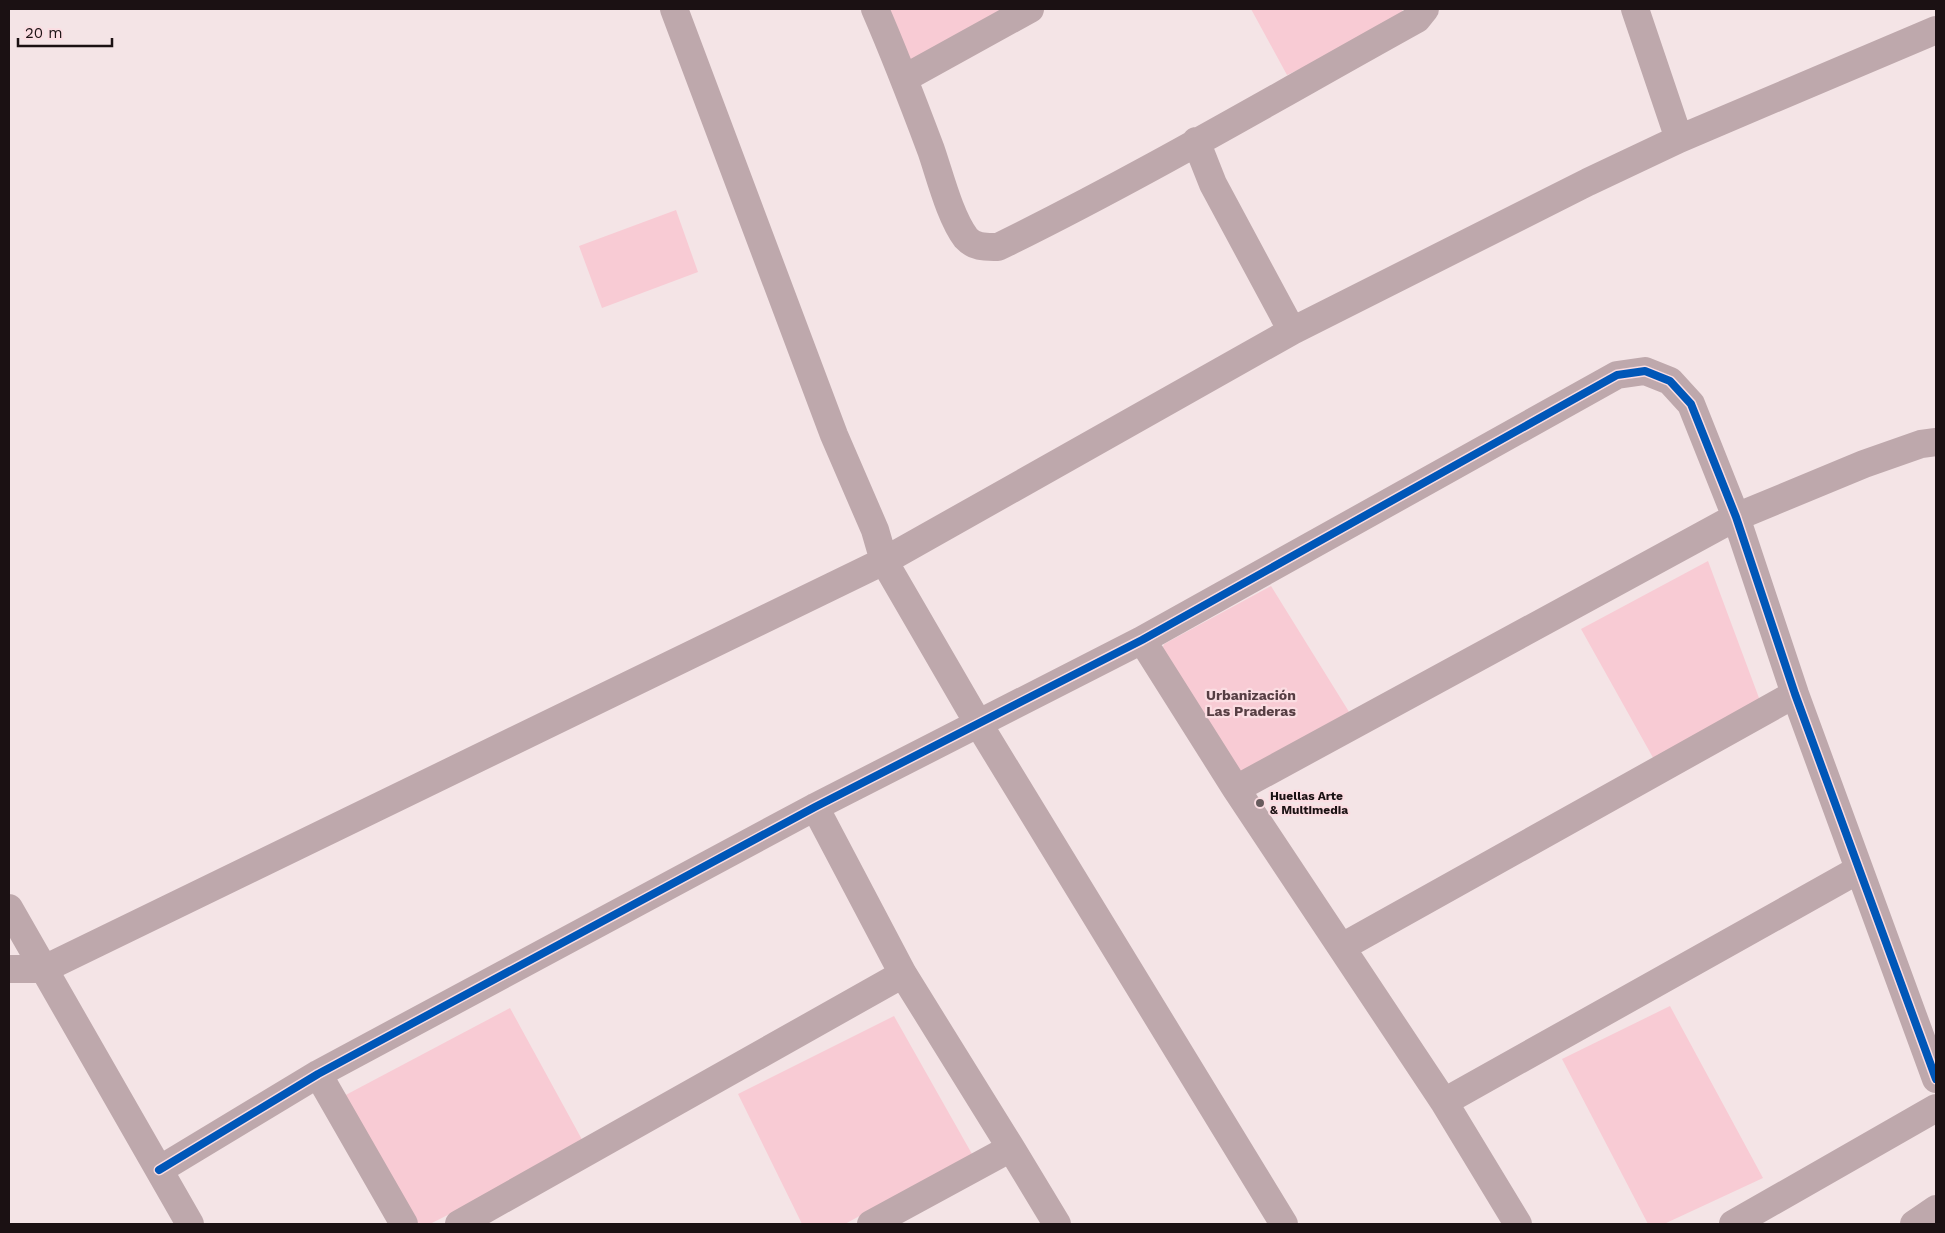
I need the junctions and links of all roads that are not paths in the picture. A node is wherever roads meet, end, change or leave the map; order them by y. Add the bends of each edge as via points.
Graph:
1 (674, 9) edge
2 (875, 9) edge
3 (1030, 9) edge
4 (1425, 9) edge
5 (1635, 9) edge
6 (1936, 30) edge
7 (905, 78) junction
8 (1679, 139) junction
9 (1196, 141) junction
10 (1292, 331) junction
11 (1936, 442) edge
12 (1736, 517) junction
13 (884, 561) junction
14 (1142, 640) junction
15 (1795, 694) junction
16 (978, 723) junction
17 (1236, 789) junction
18 (815, 807) junction
19 (1858, 870) junction
20 (9, 908) edge
21 (1342, 947) junction
22 (9, 968) edge
23 (44, 969) junction
24 (903, 974) junction
25 (318, 1074) junction
26 (1936, 1079) edge
27 (1444, 1102) junction
28 (1936, 1108) edge
29 (1011, 1148) junction
30 (159, 1170) junction
31 (1936, 1209) edge
32 (190, 1224) edge
33 (404, 1224) edge
34 (459, 1224) edge
35 (871, 1224) edge
36 (1057, 1224) edge
37 (1283, 1224) edge
38 (1518, 1224) edge
39 (1733, 1224) edge
40 (1914, 1224) edge

1 - 13 street via 834,435 875,530
2 - 7 street
3 - 7 street
4 - 9 street via 1417,19
5 - 8 street
6 - 8 street
7 - 9 street via 954,216 966,238 974,245 998,247 1152,168
8 - 10 street
9 - 10 street via 1213,184
10 - 13 street
11 - 12 street via 1864,464
12 - 14 street via 1691,404 1670,381 1645,371 1617,375
12 - 15 street
12 - 17 street
13 - 16 street
13 - 23 street
14 - 16 street
14 - 17 street
15 - 19 street
15 - 21 street
16 - 18 street
16 - 37 street
17 - 21 street
18 - 24 street
18 - 25 street
19 - 26 street
19 - 27 street
20 - 23 street
21 - 27 street
22 - 23 street
23 - 30 street
24 - 29 street
24 - 34 street
25 - 30 street
25 - 33 street
27 - 38 street
28 - 39 street
29 - 35 street
29 - 36 street
30 - 32 street
31 - 40 street

